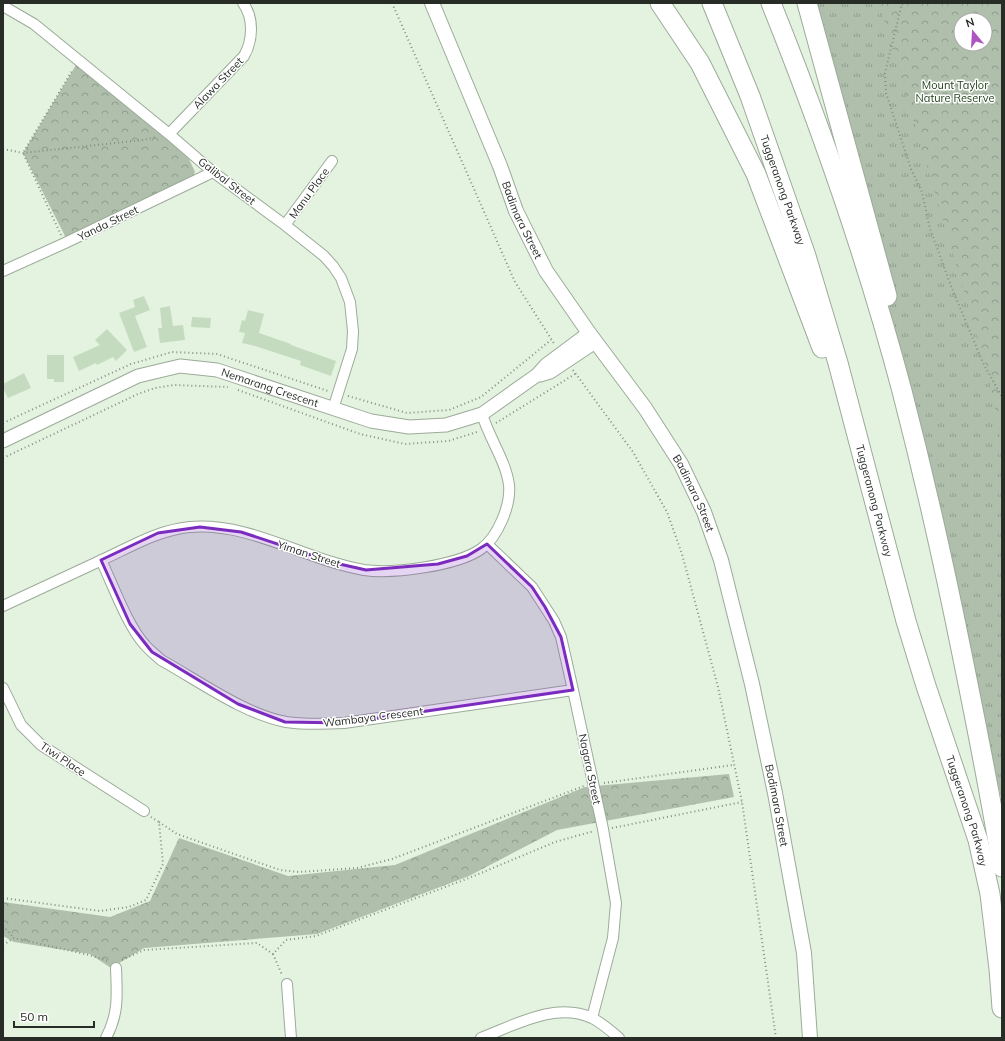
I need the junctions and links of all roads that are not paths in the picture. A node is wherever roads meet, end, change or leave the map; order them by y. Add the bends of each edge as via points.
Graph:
1 (242, 3) edge
2 (432, 3) edge
3 (660, 3) edge
4 (712, 3) edge
5 (771, 3) edge
6 (807, 3) edge
7 (3, 6) edge
8 (169, 134) junction
9 (332, 161) dead end
10 (213, 172) junction
11 (285, 225) junction
12 (3, 271) edge
13 (592, 337) junction
14 (333, 409) junction
15 (482, 414) junction
16 (858, 436) junction
17 (3, 441) edge
18 (924, 477) junction
19 (487, 544) junction
20 (101, 560) junction
21 (3, 606) edge
22 (3, 688) edge
23 (573, 690) junction
24 (144, 811) road end
25 (1002, 867) edge
26 (116, 968) road end
27 (287, 984) road end
28 (1002, 1008) edge
29 (592, 1018) junction
30 (106, 1038) edge
31 (291, 1038) edge
32 (481, 1038) edge
33 (620, 1038) edge
34 (810, 1038) edge

1 - 8 street, Alawa Street via 251,24 249,47 244,56
2 - 13 main road, Badimara Street via 500,166 516,211 546,271
3 - 16 highway via 700,63 756,174 836,388
4 - 16 highway, Tuggeranong Parkway via 750,96 789,204
5 - 18 highway, Tuggeranong Parkway via 839,183 877,303
6 - 18 highway via 906,367 924,443
7 - 8 street, Galibal Street via 34,24
8 - 10 street, Galibal Street
9 - 11 street, Manu Place
10 - 11 street, Galibal Street
10 - 12 street, Yanda Street
11 - 14 street, Galibal Street via 333,266 341,278 350,302 352,349
13 - 15 street, Nemarang Crescent via 550,372 537,376
13 - 34 main road, Badimara Street via 645,408 681,464 704,512 721,560 752,684 775,793 804,953
14 - 15 street, Nemarang Crescent via 371,421 409,427 446,425
14 - 17 street, Nemarang Crescent via 217,370 180,366 138,376
15 - 19 street, Yiman Street via 505,468 509,486 505,513
16 - 28 highway, Tuggeranong Parkway via 906,621 969,810 986,870 994,919
18 - 25 highway, Tuggeranong Parkway via 986,771
19 - 20 street, Yiman Street via 467,556 438,564 382,571 335,563 241,532 200,527 158,533
19 - 23 street, Nagara Street via 532,587 551,616 561,637
20 - 21 street, Yiman Street
20 - 23 street, Wambaya Crescent via 130,624 161,660 238,704 285,722 344,723
22 - 24 street, Tiwi Place via 22,725 40,745
23 - 29 street, Nagara Street via 616,903 613,938
26 - 30 street via 116,1012
27 - 31 street
29 - 32 street via 572,1013 550,1013
29 - 33 street

